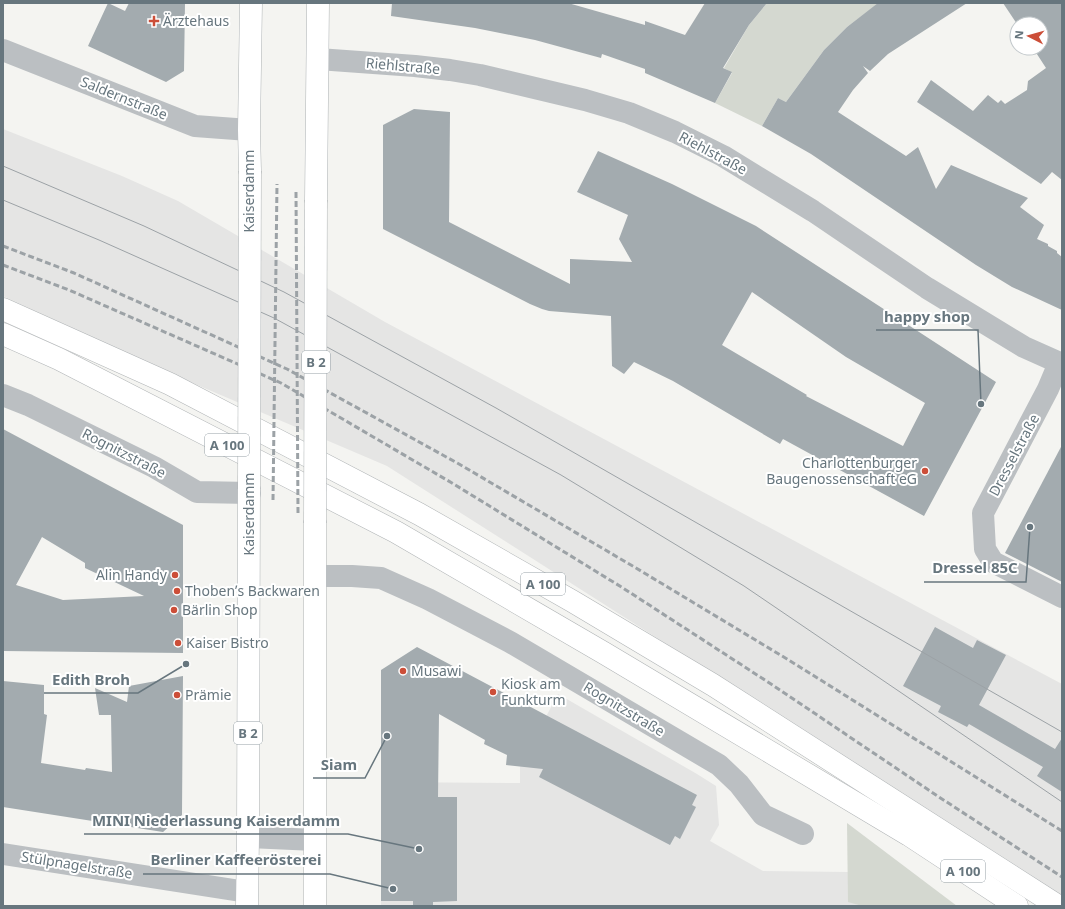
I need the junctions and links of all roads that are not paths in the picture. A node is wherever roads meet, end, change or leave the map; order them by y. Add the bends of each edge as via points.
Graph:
1 (251, 3) edge
2 (318, 3) edge
3 (3, 50) edge
4 (318, 59) junction
5 (249, 130) junction
6 (3, 309) edge
7 (3, 334) edge
8 (3, 346) edge
9 (58, 359) junction
10 (1061, 364) edge
11 (3, 395) edge
12 (249, 491) junction
13 (315, 576) junction
14 (1062, 597) edge
15 (803, 834) dead end
16 (248, 838) junction
17 (315, 840) junction
18 (3, 854) edge
19 (247, 899) edge
20 (315, 906) edge
21 (1017, 906) edge
22 (1058, 906) edge

1 - 5 main road, Kaiserdamm / B 2
2 - 4 main road, B 2
3 - 5 street, Saldernstraße via 195,126
4 - 10 street, Riehlstraße via 450,70 585,100 629,113 723,156 813,211 927,288 1024,347
4 - 13 main road, B 2, bridge
5 - 12 main road, Kaiserdamm / B 2, bridge
6 - 22 main road, A 100 via 170,384 432,521 713,685
7 - 9 main road, A 100
8 - 9 main road
9 - 21 main road, A 100 via 396,532 909,835
10 - 14 street, Dresselstraße via 983,513 985,550 993,562
11 - 12 street, Rognitzstraße via 140,460 197,492
12 - 16 main road, Kaiserdamm / B 2
13 - 15 street, Rognitzstraße via 381,578 428,599 510,642 719,765 739,784 763,815
13 - 17 main road, B 2
16 - 17 street
16 - 19 main road, Kaiserdamm / B 2
17 - 20 main road, B 2
18 - 19 street, Stülpnagelstraße

